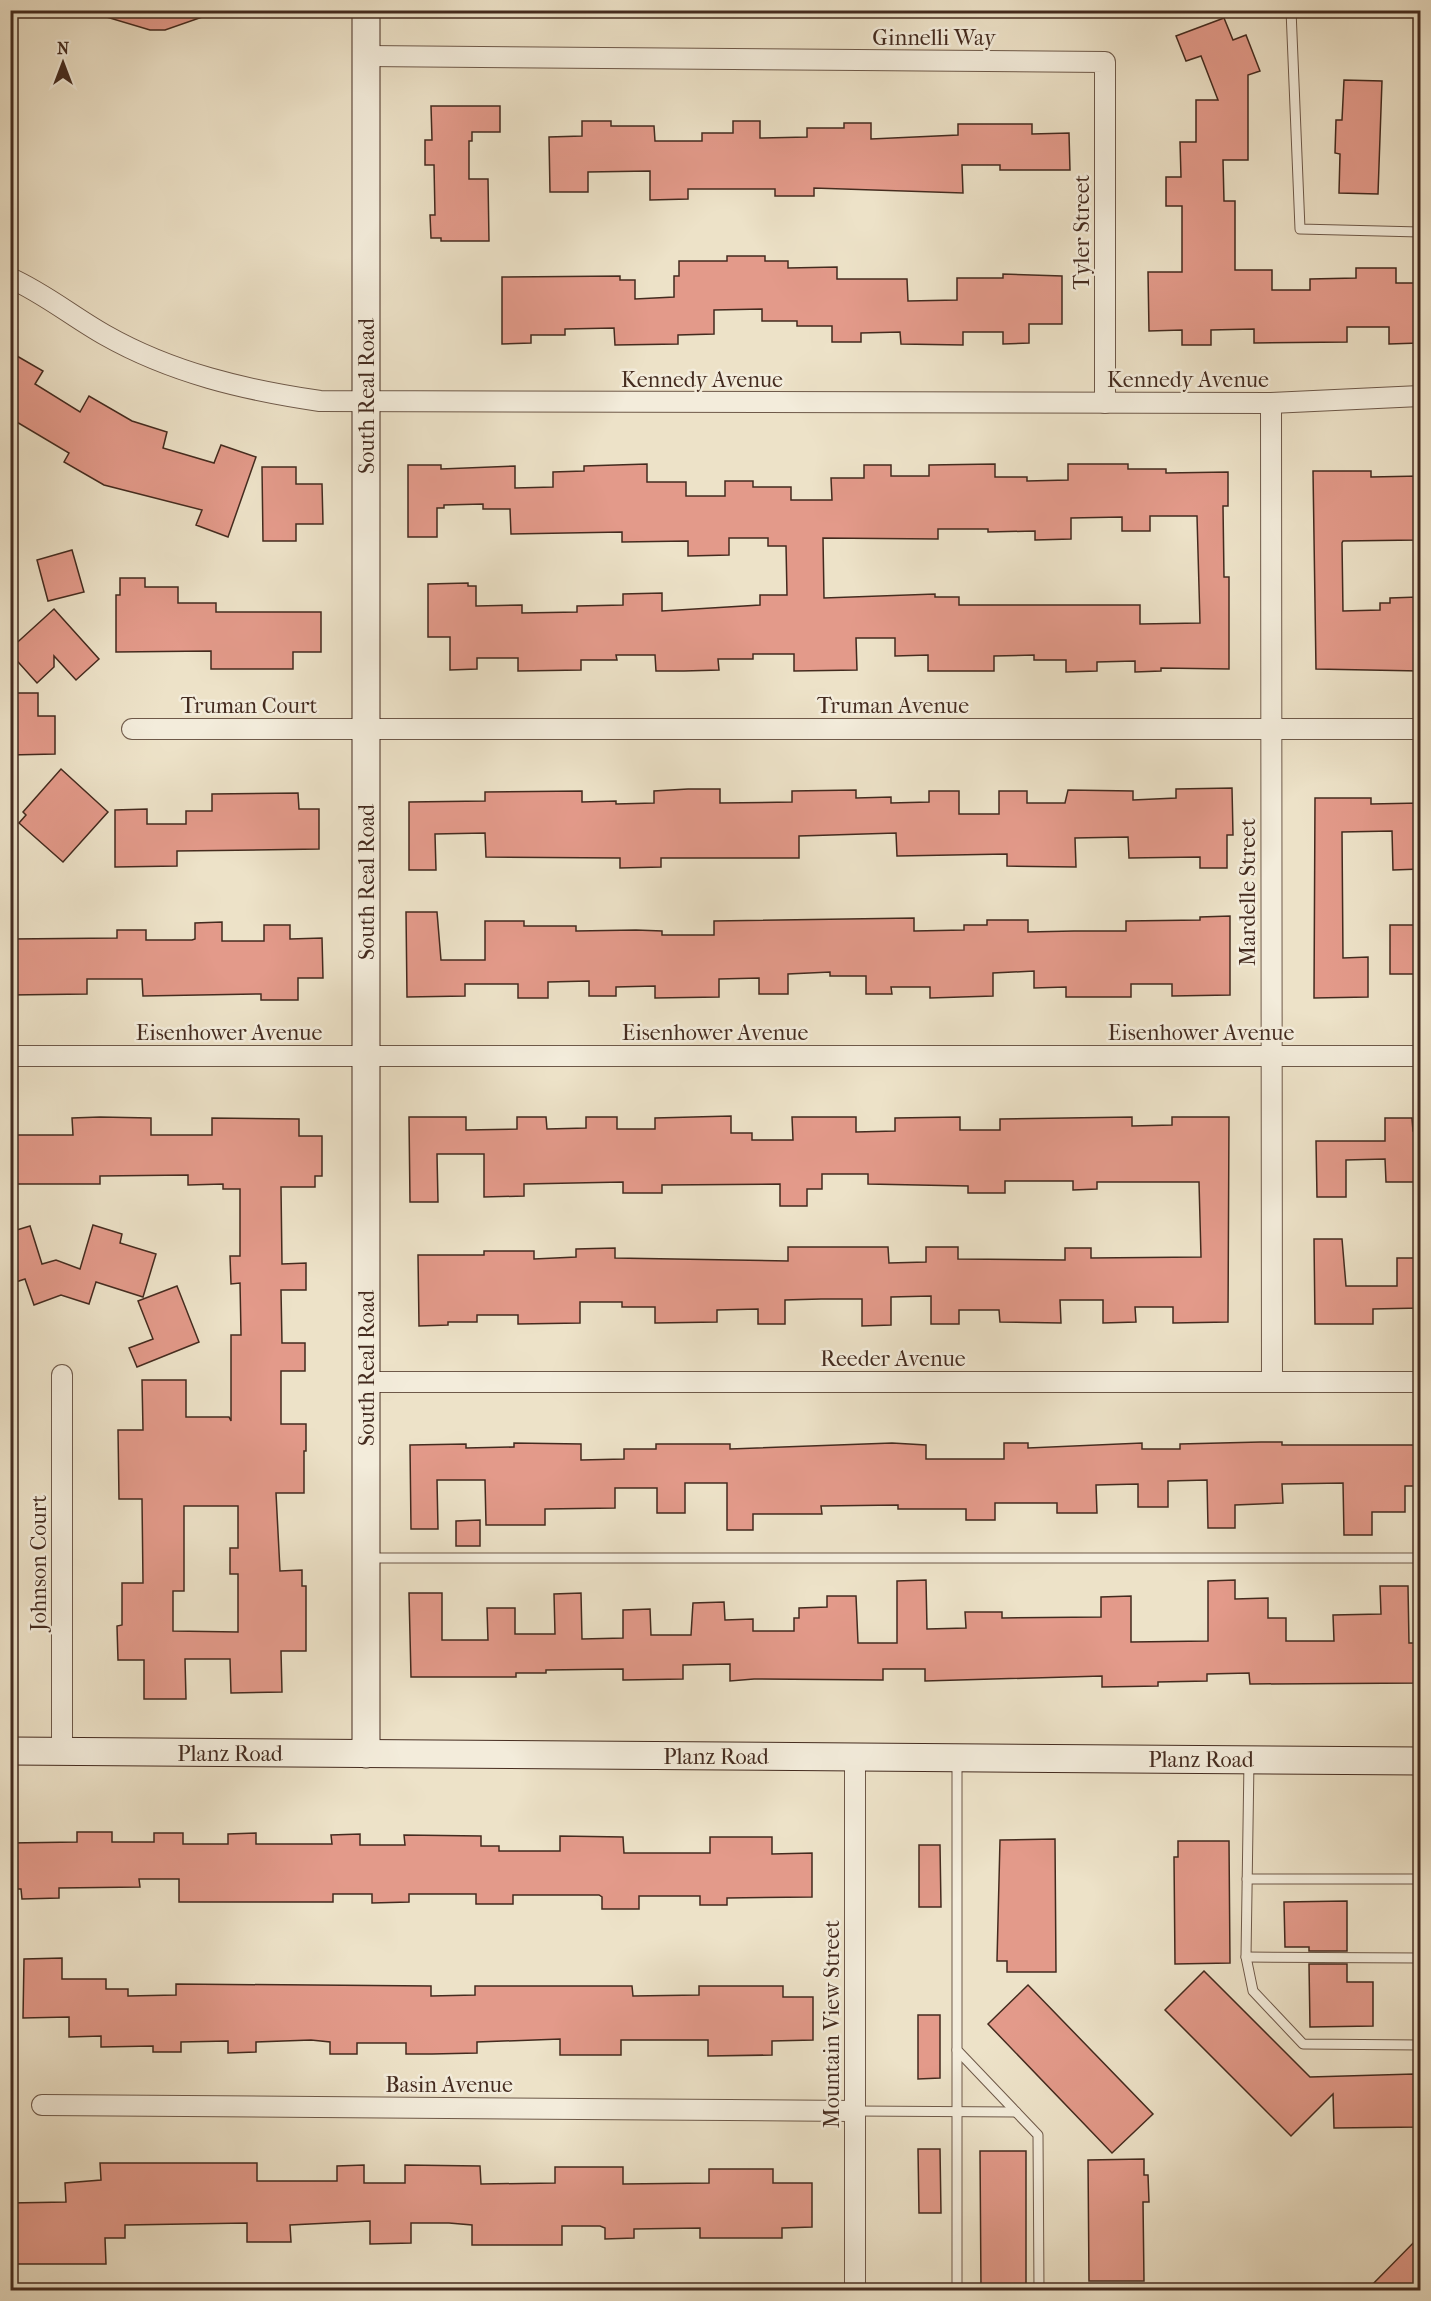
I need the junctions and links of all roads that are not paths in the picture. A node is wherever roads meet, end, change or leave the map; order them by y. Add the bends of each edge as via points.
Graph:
1 (366, 10) edge
2 (1291, 10) edge
3 (366, 56) junction
4 (1105, 62) joint
5 (1420, 232) edge
6 (10, 278) edge
7 (1420, 396) edge
8 (366, 403) junction
9 (1105, 403) junction
10 (1271, 403) junction
11 (132, 729) dead end
12 (366, 729) junction
13 (1271, 729) junction
14 (1420, 729) edge
15 (10, 1056) edge
16 (366, 1056) junction
17 (1271, 1056) junction
18 (1420, 1056) edge
19 (62, 1375) dead end
20 (366, 1382) junction
21 (1272, 1382) junction
22 (1420, 1382) edge
23 (366, 1558) junction
24 (1420, 1558) edge
25 (10, 1751) edge
26 (62, 1751) junction
27 (366, 1754) junction
28 (855, 1757) junction
29 (957, 1758) junction
30 (1249, 1760) junction
31 (1420, 1761) edge
32 (1420, 1879) edge
33 (1247, 1880) junction
34 (1246, 1957) junction
35 (1420, 1958) edge
36 (1420, 2045) edge
37 (957, 2050) junction
38 (42, 2105) dead end
39 (855, 2111) junction
40 (957, 2111) junction
41 (1016, 2112) junction
42 (855, 2290) edge
43 (957, 2290) edge
44 (1040, 2290) edge

1 - 3 street, South Real Road
2 - 5 lane via 1300,229
3 - 4 street, Ginnelli Way
3 - 8 street, South Real Road
4 - 9 street, Tyler Street
6 - 8 street, Kennedy Avenue via 106,336 209,380 275,395
7 - 10 street, Kennedy Avenue
8 - 9 street, Kennedy Avenue
8 - 12 street, South Real Road
9 - 10 street, Kennedy Avenue
10 - 13 street, Mardelle Street
11 - 12 street, Truman Court
12 - 13 street, Truman Avenue
12 - 16 street, South Real Road
13 - 14 street, Truman Avenue
13 - 17 street, Mardelle Street
15 - 16 street, Eisenhower Avenue
16 - 17 street, Eisenhower Avenue
16 - 20 street, South Real Road
17 - 18 street, Eisenhower Avenue
17 - 21 street, Mardelle Street
19 - 26 street, Johnson Court
20 - 21 street, Reeder Avenue
20 - 23 street, South Real Road
21 - 22 street, Reeder Avenue
23 - 24 lane
23 - 27 street, South Real Road
25 - 26 street, Planz Road
26 - 27 street, Planz Road
27 - 28 street, Planz Road
28 - 29 street, Planz Road
28 - 39 street, Mountain View Street
29 - 30 street, Planz Road
29 - 37 lane
30 - 31 street, Planz Road
30 - 33 lane
32 - 33 lane
33 - 34 lane
34 - 35 lane
34 - 36 lane via 1253,1991 1303,2044
37 - 40 lane
37 - 41 lane
38 - 39 street, Basin Avenue
39 - 40 lane
39 - 42 street, Mountain View Street
40 - 41 lane
40 - 43 lane
41 - 44 lane via 1038,2135

